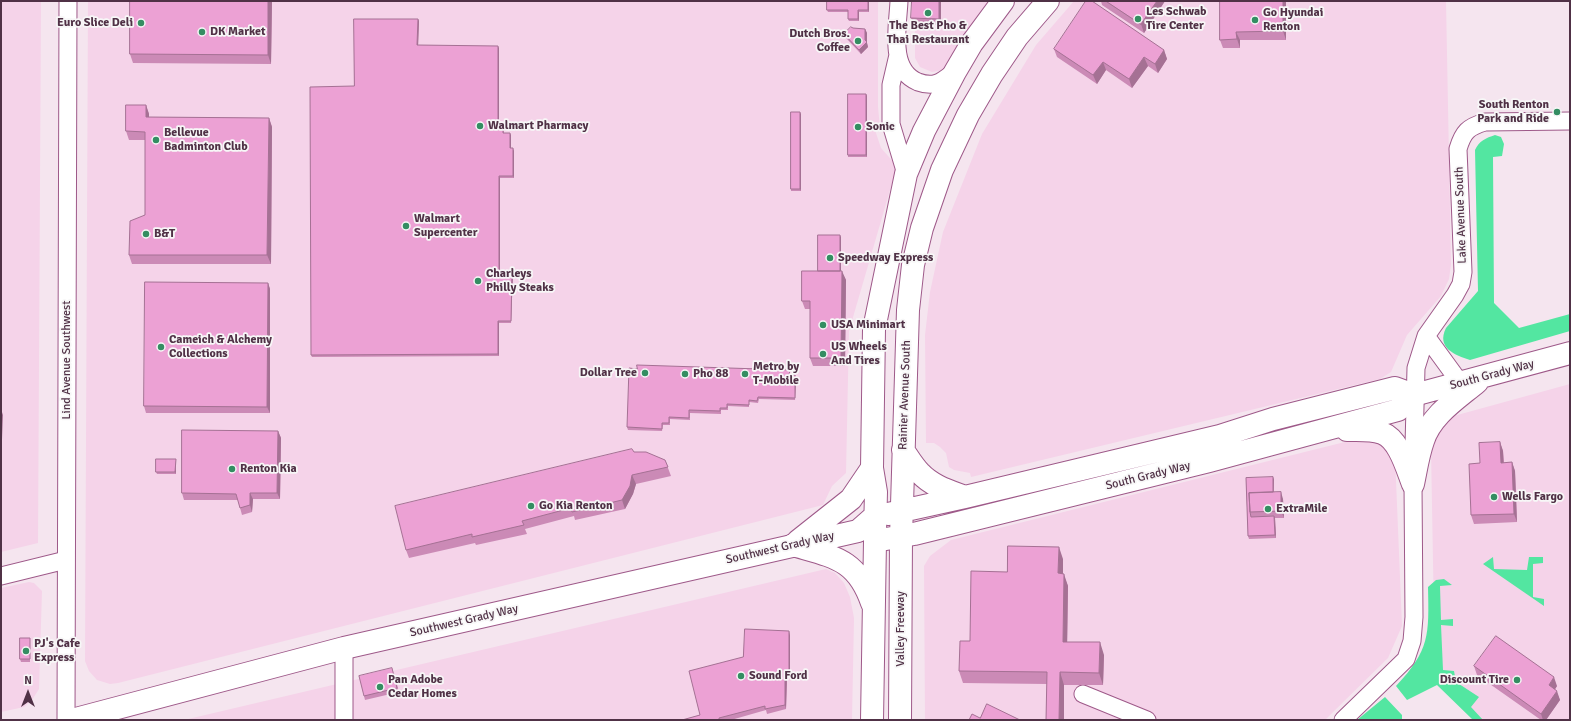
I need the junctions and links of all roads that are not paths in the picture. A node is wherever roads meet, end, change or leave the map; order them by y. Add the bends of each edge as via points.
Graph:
1 (68, 1) edge
2 (899, 1) edge
3 (1003, 1) edge
4 (1048, 1) edge
5 (898, 54) junction
6 (955, 72) junction
7 (1570, 121) edge
8 (906, 174) junction
9 (1426, 336) junction
10 (1570, 353) edge
11 (1483, 378) junction
12 (1461, 384) junction
13 (1414, 395) junction
14 (1326, 429) junction
15 (903, 450) junction
16 (872, 468) junction
17 (1413, 484) junction
18 (965, 497) junction
19 (902, 512) junction
20 (875, 516) junction
21 (867, 536) junction
22 (902, 537) junction
23 (793, 545) junction
24 (66, 560) junction
25 (1, 576) edge
26 (873, 608) junction
27 (344, 648) junction
28 (1083, 694) dead end
29 (107, 715) edge
30 (872, 719) edge
31 (66, 720) edge
32 (72, 720) edge
33 (344, 720) edge
34 (900, 720) edge
35 (1147, 720) edge
36 (1343, 720) edge

1 - 24 street, Lind Avenue Southwest
2 - 5 street
3 - 6 main road via 972,43
4 - 15 main road, Rainier Avenue South via 1017,37 968,115 942,170 922,228 913,265 908,310
5 - 6 street via 904,71 917,82 939,84
5 - 8 street via 891,85 891,124
6 - 8 main road via 924,131
7 - 9 street, Lake Avenue South via 1486,122 1473,126 1462,137 1458,149 1463,265 1461,284
8 - 16 main road via 874,329
9 - 12 street
9 - 13 street, Lake Avenue South via 1416,368
10 - 11 main road, South Grady Way
11 - 12 main road, South Grady Way
11 - 17 main road via 1444,410 1432,424 1423,441
12 - 13 main road, South Grady Way
13 - 14 main road, South Grady Way via 1398,410
13 - 17 street, Lake Avenue South
13 - 18 main road, South Grady Way via 1395,388 1273,419 1220,436
14 - 17 main road via 1370,431 1385,435 1398,447
14 - 22 main road, South Grady Way
15 - 18 main road via 929,481
15 - 19 main road, Rainier Avenue South
16 - 20 main road via 876,492
16 - 23 main road via 851,499
17 - 36 street, Lake Avenue South via 1414,617 1410,647 1406,659
18 - 19 main road, South Grady Way
19 - 20 main road, South Grady Way
19 - 22 main road, Rainier Avenue South
20 - 21 main road
21 - 22 main road, South Grady Way
21 - 23 main road, Southwest Grady Way
21 - 26 main road
22 - 34 main road, Valley Freeway
23 - 26 main road via 844,562 858,574
23 - 27 main road, Southwest Grady Way
24 - 25 street
24 - 31 street, Lind Avenue Southwest
26 - 30 main road
27 - 29 main road, Southwest Grady Way via 230,678
27 - 33 street
28 - 35 street
29 - 32 main road, Southwest Grady Way

